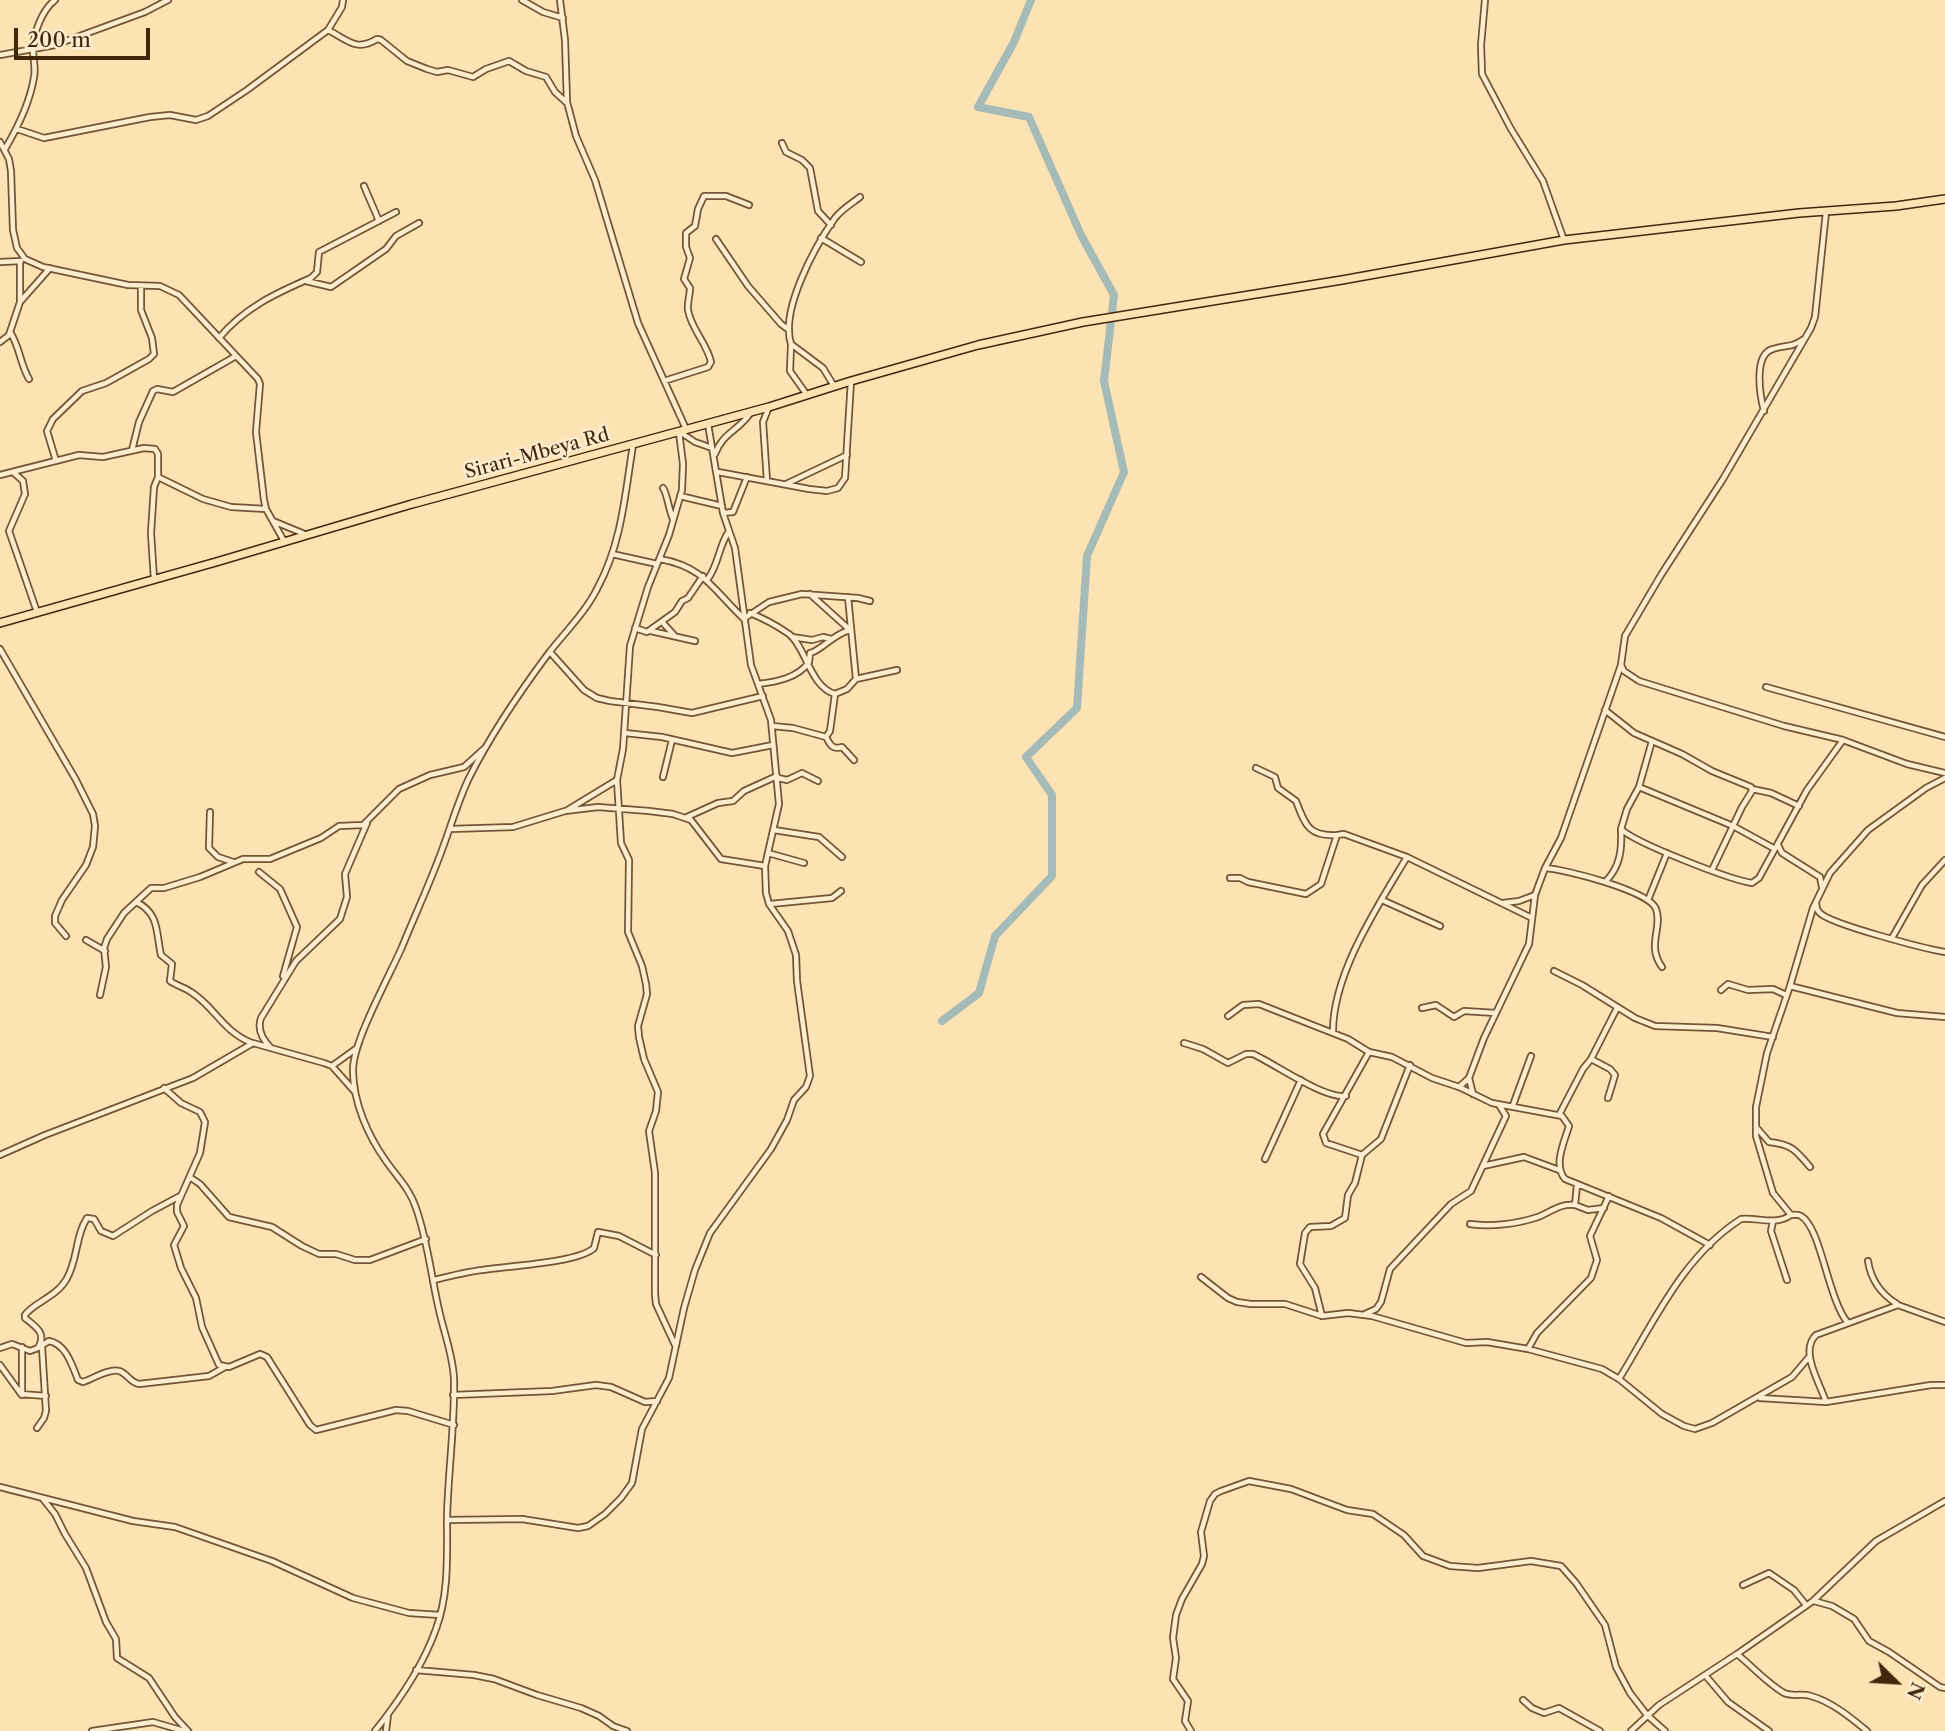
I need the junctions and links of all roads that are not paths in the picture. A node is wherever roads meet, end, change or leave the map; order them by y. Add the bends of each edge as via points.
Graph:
1 (55, 0) edge
2 (168, 0) edge
3 (343, 0) edge
4 (522, 0) edge
5 (560, 0) edge
6 (1485, 0) edge
7 (563, 18) junction
8 (328, 30) junction
9 (33, 51) junction
10 (0, 55) edge
11 (567, 102) junction
12 (17, 129) junction
13 (0, 142) edge
14 (782, 144) dead end
15 (5, 149) junction
16 (364, 186) dead end
17 (859, 197) dead end
18 (1945, 199) edge
19 (749, 205) dead end
20 (396, 212) dead end
21 (1826, 212) junction
22 (379, 221) junction
23 (419, 223) dead end
24 (831, 225) junction
25 (821, 238) junction
26 (716, 239) dead end
27 (1564, 240) junction
28 (22, 261) junction
29 (0, 262) edge
30 (861, 262) dead end
31 (50, 268) junction
32 (306, 281) junction
33 (141, 286) junction
34 (20, 302) junction
35 (789, 330) junction
36 (10, 331) junction
37 (219, 338) junction
38 (1805, 338) junction
39 (0, 341) edge
40 (791, 344) junction
41 (236, 356) junction
42 (29, 379) dead end
43 (664, 381) junction
44 (851, 381) junction
45 (834, 387) junction
46 (807, 395) junction
47 (769, 407) junction
48 (752, 411) junction
49 (1764, 411) junction
50 (708, 424) junction
51 (683, 430) junction
52 (633, 445) junction
53 (712, 448) junction
54 (132, 450) junction
55 (848, 455) junction
56 (714, 457) junction
57 (56, 461) junction
58 (12, 472) junction
59 (718, 472) junction
60 (0, 475) edge
61 (158, 477) junction
62 (747, 477) junction
63 (767, 481) junction
64 (786, 484) junction
65 (663, 488) dead end
66 (680, 496) junction
67 (722, 506) junction
68 (266, 509) junction
69 (723, 513) junction
70 (673, 519) junction
71 (273, 520) junction
72 (730, 530) junction
73 (308, 535) junction
74 (284, 541) junction
75 (612, 554) junction
76 (658, 561) junction
77 (705, 578) junction
78 (155, 580) junction
79 (810, 594) junction
80 (848, 597) junction
81 (870, 601) dead end
82 (37, 612) junction
83 (750, 613) junction
84 (745, 619) junction
85 (0, 623) edge
86 (663, 623) junction
87 (635, 628) junction
88 (850, 630) junction
89 (650, 631) junction
90 (674, 635) junction
91 (791, 636) junction
92 (831, 639) junction
93 (695, 641) dead end
94 (0, 649) edge
95 (550, 652) junction
96 (808, 665) junction
97 (1622, 665) junction
98 (897, 670) dead end
99 (856, 679) junction
100 (758, 684) junction
101 (1766, 687) dead end
102 (835, 694) junction
103 (762, 696) junction
104 (625, 702) junction
105 (1605, 710) junction
106 (772, 726) junction
107 (625, 733) junction
108 (1944, 735) edge
109 (826, 737) junction
110 (672, 740) junction
111 (1843, 740) junction
112 (1652, 741) junction
113 (489, 744) junction
114 (773, 745) junction
115 (854, 760) dead end
116 (1256, 768) dead end
117 (1945, 775) edge
118 (663, 777) dead end
119 (778, 777) junction
120 (617, 780) junction
121 (818, 781) dead end
122 (1639, 787) junction
123 (1752, 789) junction
124 (1799, 806) junction
125 (618, 808) junction
126 (565, 811) junction
127 (210, 812) dead end
128 (686, 817) junction
129 (368, 821) junction
130 (1733, 826) junction
131 (450, 829) junction
132 (1621, 829) junction
133 (774, 830) junction
134 (1337, 835) junction
135 (1776, 846) junction
136 (768, 853) junction
137 (1667, 853) junction
138 (1782, 853) junction
139 (842, 857) dead end
140 (1770, 857) junction
141 (1406, 858) junction
142 (1945, 860) edge
143 (234, 862) junction
144 (804, 863) dead end
145 (765, 866) junction
146 (1545, 867) junction
147 (1712, 870) junction
148 (259, 872) dead end
149 (1830, 873) junction
150 (1820, 877) junction
151 (1230, 878) dead end
152 (1606, 881) junction
153 (1822, 890) junction
154 (841, 891) dead end
155 (1535, 895) junction
156 (1382, 900) junction
157 (1648, 900) junction
158 (136, 902) junction
159 (1816, 902) junction
160 (769, 904) junction
161 (1502, 904) junction
162 (1532, 918) junction
163 (1440, 926) dead end
164 (66, 936) dead end
165 (1892, 939) junction
166 (86, 940) dead end
167 (105, 952) junction
168 (1945, 952) edge
169 (1662, 967) dead end
170 (1555, 971) dead end
171 (282, 980) junction
172 (1790, 986) junction
173 (1721, 990) dead end
174 (100, 995) dead end
175 (1786, 995) junction
176 (1422, 1008) dead end
177 (1617, 1008) junction
178 (1496, 1013) junction
179 (1228, 1016) dead end
180 (1945, 1017) edge
181 (1333, 1033) junction
182 (1773, 1037) junction
183 (253, 1043) junction
184 (1184, 1043) dead end
185 (359, 1046) junction
186 (272, 1048) junction
187 (1369, 1052) junction
188 (1531, 1056) dead end
189 (1591, 1059) junction
190 (1410, 1065) junction
191 (332, 1066) junction
192 (1469, 1078) junction
193 (1301, 1080) junction
194 (1459, 1087) junction
195 (164, 1088) junction
196 (355, 1093) junction
197 (1473, 1094) junction
198 (1346, 1096) junction
199 (1608, 1098) dead end
200 (1499, 1105) junction
201 (1513, 1105) junction
202 (1559, 1115) junction
203 (1756, 1126) junction
204 (1769, 1142) junction
205 (1760, 1150) junction
206 (1362, 1155) junction
207 (0, 1156) edge
208 (1265, 1159) dead end
209 (1483, 1166) junction
210 (1810, 1167) dead end
211 (1559, 1170) junction
212 (191, 1178) junction
213 (1577, 1185) junction
214 (181, 1196) junction
215 (1609, 1196) junction
216 (1575, 1205) junction
217 (1604, 1207) junction
218 (1791, 1215) junction
219 (1773, 1220) junction
220 (1470, 1224) dead end
221 (426, 1239) junction
222 (1710, 1244) junction
223 (656, 1255) junction
224 (1868, 1261) dead end
225 (1201, 1277) dead end
226 (434, 1280) junction
227 (1787, 1280) dead end
228 (1898, 1305) junction
229 (1364, 1315) junction
230 (1322, 1316) junction
231 (1848, 1322) junction
232 (1945, 1322) edge
233 (675, 1346) junction
234 (22, 1347) junction
235 (40, 1347) junction
236 (0, 1348) edge
237 (1528, 1349) junction
238 (1809, 1357) junction
239 (0, 1365) edge
240 (225, 1367) junction
241 (1619, 1379) junction
242 (1945, 1385) edge
243 (22, 1395) junction
244 (453, 1395) junction
245 (46, 1396) junction
246 (1759, 1398) junction
247 (658, 1401) junction
248 (1826, 1402) junction
249 (454, 1425) junction
250 (37, 1429) dead end
251 (0, 1487) edge
252 (42, 1498) junction
253 (1945, 1501) edge
254 (447, 1520) junction
255 (1743, 1586) dead end
256 (1813, 1601) junction
257 (1806, 1605) junction
258 (440, 1615) junction
259 (1737, 1654) junction
260 (415, 1670) junction
261 (1706, 1675) junction
262 (1945, 1689) edge
263 (1522, 1700) dead end
264 (388, 1714) junction
265 (1647, 1715) junction
266 (92, 1731) edge
267 (186, 1731) edge
268 (375, 1731) edge
269 (386, 1731) edge
270 (627, 1731) edge
271 (1191, 1731) edge
272 (1600, 1731) edge
273 (1631, 1731) edge
274 (1665, 1731) edge
275 (1769, 1731) edge
276 (1867, 1731) edge

1 - 9 street via 35,34
2 - 9 street
3 - 8 street
4 - 7 street
5 - 7 street
6 - 27 street via 1482,74 1543,181
7 - 11 street
8 - 11 street via 360,47 381,40 407,61 434,71 473,77 509,61 546,77
8 - 12 street via 247,90 196,120 160,116 44,138
9 - 10 street
9 - 12 street via 34,77
11 - 43 street via 638,323
12 - 15 street
13 - 15 street
14 - 24 street via 810,168 818,211
15 - 28 street via 11,170 13,230
16 - 22 street
17 - 24 street
18 - 21 highway, Sirari-Mbeya Rd
19 - 43 street via 717,196 704,196 701,201 695,226 686,233 691,258 684,279 690,288 690,317 711,362 708,367
20 - 22 street
21 - 27 highway, Sirari-Mbeya Rd
21 - 38 street via 1815,317
22 - 32 street via 319,252 317,272
23 - 32 street via 331,287
24 - 25 street
25 - 30 street
25 - 35 street via 801,280
26 - 35 street via 748,286
27 - 44 highway, Sirari-Mbeya Rd via 1083,322 978,345
28 - 29 street
28 - 31 street
28 - 34 street
31 - 33 street
31 - 34 street
32 - 37 street via 262,300
33 - 37 street via 159,286 179,295
33 - 57 street via 141,310 154,354 106,383 82,391 52,419 47,431
34 - 36 street
35 - 40 street
36 - 39 street
36 - 42 street
37 - 41 street
38 - 49 street
38 - 49 street via 1791,347 1767,352 1759,378
40 - 45 street via 823,368
40 - 46 street via 790,371
41 - 54 street via 173,392 153,391
41 - 68 street via 260,384 256,432
43 - 51 street
44 - 45 highway, Sirari-Mbeya Rd
44 - 55 street
45 - 46 highway, Sirari-Mbeya Rd
46 - 47 highway, Sirari-Mbeya Rd
47 - 48 highway, Sirari-Mbeya Rd
47 - 63 street via 763,422
48 - 50 highway, Sirari-Mbeya Rd
48 - 56 street via 744,424 720,442
49 - 97 street via 1625,636
50 - 51 highway, Sirari-Mbeya Rd
50 - 53 street
51 - 52 highway, Sirari-Mbeya Rd
51 - 53 street via 695,442
51 - 66 street
52 - 73 highway, Sirari-Mbeya Rd
52 - 75 street via 625,509
53 - 56 street
54 - 57 street
54 - 61 street via 155,449
55 - 64 street
55 - 64 street via 845,478 838,488 827,491
56 - 59 street
57 - 58 street
58 - 60 street
58 - 82 street via 25,488 9,531
59 - 62 street
59 - 67 street
61 - 68 street via 203,499 231,507
61 - 78 street via 151,533
62 - 63 street
62 - 69 street via 733,512
63 - 64 street
65 - 70 street
66 - 67 street
66 - 70 street
67 - 69 street
68 - 71 street
69 - 72 street
70 - 76 street
71 - 73 street
71 - 74 street
72 - 77 street via 715,570
72 - 84 street
73 - 74 highway, Sirari-Mbeya Rd
74 - 78 highway, Sirari-Mbeya Rd
75 - 76 street
75 - 95 street via 598,588
76 - 77 street via 693,568
76 - 87 street
77 - 84 street
77 - 86 street
78 - 82 highway, Sirari-Mbeya Rd
79 - 80 street
79 - 83 street via 769,602
79 - 88 street
80 - 81 street
80 - 88 street
82 - 85 highway, Sirari-Mbeya Rd
83 - 84 street
83 - 91 street
84 - 100 street
86 - 89 street
86 - 90 street
87 - 89 street
87 - 104 street via 629,646
88 - 92 street
88 - 99 street
89 - 90 street
90 - 93 street
91 - 92 street
91 - 96 street
92 - 96 street via 810,653
94 - 164 street via 93,814 93,847 55,916
95 - 104 street via 588,693
95 - 113 street via 507,710
96 - 100 street via 782,679
96 - 102 street via 818,682
97 - 105 street
97 - 111 street via 1639,681
98 - 99 street
99 - 102 street via 847,690
100 - 103 street
101 - 108 street
102 - 109 street
103 - 104 street via 692,713
103 - 106 street
104 - 107 street
105 - 112 street
105 - 146 street via 1561,838
106 - 109 street
106 - 114 street
107 - 110 street
107 - 120 street
109 - 115 street via 831,746 842,747
110 - 114 street via 732,753
110 - 118 street
111 - 117 street
111 - 124 street
112 - 122 street
112 - 123 street
113 - 129 street via 464,767 399,789
113 - 131 street via 469,779
114 - 119 street
116 - 134 street via 1275,777 1278,788 1292,796 1309,830
117 - 149 street via 1868,830
119 - 121 street via 787,780 802,774
119 - 128 street via 744,791 733,801
119 - 133 street
120 - 125 street
120 - 126 street
122 - 130 street
122 - 132 street
123 - 124 street
123 - 130 street
124 - 135 street
125 - 126 street
125 - 128 street
125 - 223 street via 621,843 629,860 629,941 646,984 639,1037 658,1092 649,1138 654,1154
126 - 131 street via 506,828
127 - 143 street via 209,848
128 - 145 street via 696,823 721,859
129 - 143 street via 339,826 270,859
129 - 171 street via 345,874 342,916
130 - 135 street
130 - 147 street
131 - 185 street
132 - 137 street
132 - 152 street via 1620,858
133 - 136 street
133 - 139 street via 819,837
134 - 141 street
134 - 151 street via 1321,884 1306,894
135 - 138 street
135 - 140 street
136 - 144 street
136 - 145 street
137 - 147 street
137 - 157 street
138 - 140 street
138 - 150 street
140 - 147 street via 1752,883
141 - 156 street
141 - 161 street
142 - 165 street via 1922,885
143 - 158 street via 187,881 153,887
145 - 160 street
146 - 152 street
146 - 155 street
148 - 171 street via 280,889 297,927
149 - 150 street
149 - 153 street
150 - 153 street
152 - 157 street
153 - 159 street
154 - 160 street via 832,898
155 - 161 street
155 - 162 street
156 - 163 street
156 - 181 street via 1343,982
157 - 169 street via 1657,912 1654,943
158 - 167 street via 120,919
158 - 183 street via 155,921 161,955 172,964 170,981 191,992 232,1034
159 - 165 street via 1825,917
159 - 172 street
160 - 233 street via 785,924 796,955 810,1076 771,1149 710,1233
161 - 162 street
162 - 178 street via 1529,944
165 - 168 street
166 - 167 street
167 - 174 street
170 - 177 street
171 - 186 street via 259,1023 263,1039
172 - 175 street
172 - 180 street via 1897,1013
173 - 175 street via 1728,984
175 - 182 street
176 - 178 street via 1436,1005 1454,1017 1464,1011
177 - 182 street via 1659,1027 1717,1028
177 - 189 street
178 - 192 street
179 - 181 street via 1243,1005 1259,1004
181 - 187 street
182 - 203 street via 1757,1100
183 - 186 street
183 - 195 street
184 - 193 street via 1228,1063 1253,1054
185 - 191 street
185 - 196 street via 353,1068
186 - 191 street
187 - 190 street
187 - 198 street
188 - 201 street
189 - 199 street via 1615,1075
189 - 202 street
190 - 194 street
190 - 206 street via 1381,1139
191 - 196 street
192 - 194 street
192 - 197 street
193 - 198 street via 1338,1097
193 - 208 street
194 - 197 street
195 - 207 street
195 - 212 street via 203,1116 200,1153
196 - 221 street via 371,1137 412,1198
197 - 200 street
198 - 206 street via 1323,1139
200 - 201 street
200 - 209 street via 1506,1116
201 - 202 street
202 - 211 street via 1569,1126
203 - 204 street
203 - 205 street
204 - 205 street
204 - 210 street via 1787,1144
205 - 218 street via 1773,1193
206 - 230 street via 1345,1218 1331,1226 1310,1227 1305,1233 1300,1264 1315,1288
209 - 211 street via 1524,1157
209 - 229 street via 1471,1192 1451,1204 1390,1269 1381,1302
211 - 213 street via 1565,1180
212 - 214 street
212 - 221 street via 229,1217 272,1227 319,1254 370,1260
213 - 215 street
213 - 216 street
214 - 235 street via 113,1236 87,1218 66,1282 25,1315 40,1331
214 - 240 street via 177,1212 184,1226 175,1249 211,1350
215 - 217 street
215 - 222 street
216 - 217 street via 1588,1210
216 - 220 street via 1514,1222
217 - 237 street via 1589,1240 1597,1260 1591,1278 1537,1333
218 - 219 street
218 - 231 street via 1803,1217 1817,1241 1838,1308
219 - 222 street via 1741,1219
219 - 227 street via 1771,1231
221 - 226 street
222 - 241 street via 1675,1284
223 - 226 street via 619,1236 598,1232 594,1248 585,1254
223 - 233 street via 656,1304
224 - 228 street via 1875,1284
225 - 230 street via 1237,1302 1285,1304
226 - 244 street via 452,1362
228 - 231 street
228 - 232 street
229 - 230 street
229 - 237 street via 1466,1343
231 - 238 street via 1812,1339
233 - 247 street via 670,1378
234 - 235 street via 32,1351
234 - 236 street
234 - 243 street
235 - 240 street via 50,1340 56,1343 81,1382 115,1370 136,1384 213,1375
235 - 245 street
237 - 241 street via 1602,1369
238 - 246 street via 1792,1377
238 - 248 street
239 - 243 street
240 - 249 street via 255,1355 267,1357 316,1430 396,1410
241 - 246 street via 1662,1414 1695,1429
242 - 248 street
243 - 245 street
244 - 247 street via 596,1385 645,1402
244 - 249 street
245 - 250 street via 45,1416
246 - 248 street
247 - 254 street via 642,1429 632,1483 591,1525 578,1528 522,1519
249 - 254 street
251 - 252 street
252 - 258 street via 205,1536 353,1598 409,1613
252 - 267 street via 86,1568 116,1639 117,1658 149,1678
253 - 256 street via 1875,1541
254 - 258 street
255 - 257 street via 1769,1573
256 - 257 street
256 - 262 street via 1854,1619 1869,1641
257 - 259 street
258 - 260 street
259 - 261 street
259 - 276 street via 1784,1692 1823,1700
260 - 264 street
260 - 270 street via 494,1679 581,1708
261 - 265 street
261 - 275 street via 1728,1702
263 - 272 street via 1544,1713 1559,1708
264 - 268 street
264 - 269 street
265 - 271 street via 1621,1678 1605,1625 1561,1566 1531,1561 1478,1569 1450,1566 1423,1556 1404,1535 1373,1514 1347,1510 1291,1489 1245,1481 1215,1494 1210,1501 1200,1532 1204,1556 1199,1573 1176,1615 1173,1679 1188,1700 1185,1721
265 - 273 street
265 - 274 street
266 - 267 street via 153,1721

